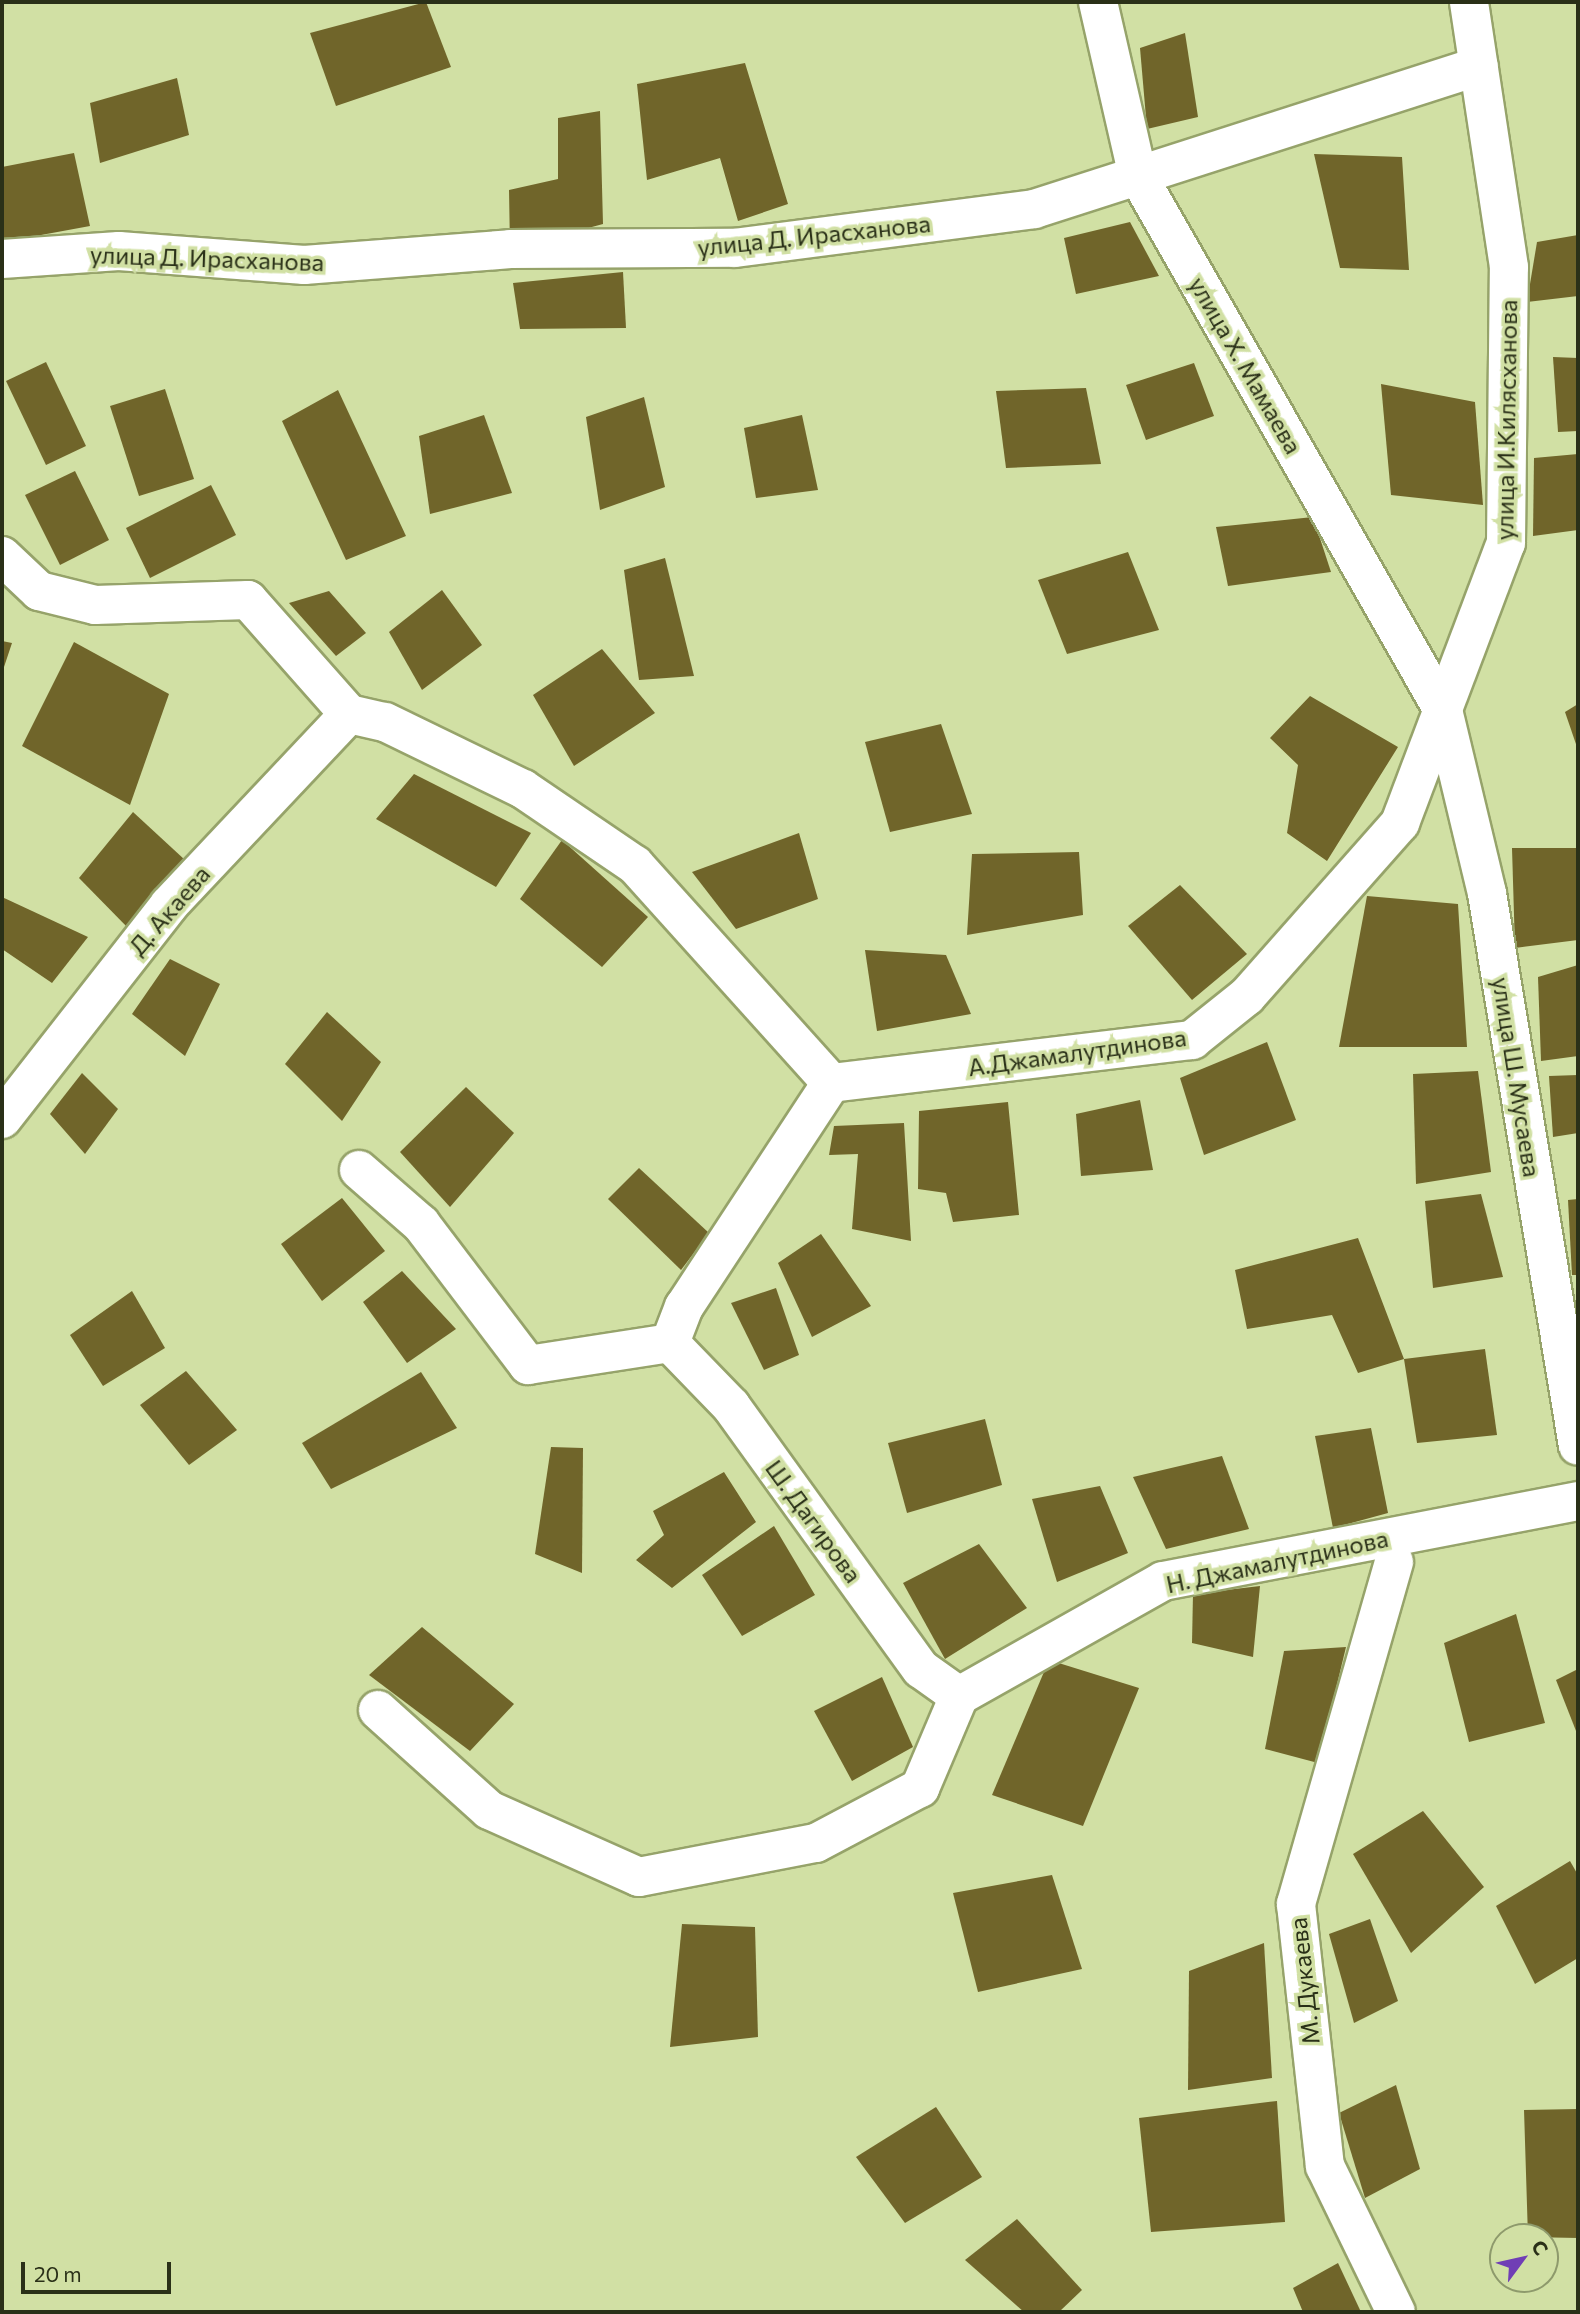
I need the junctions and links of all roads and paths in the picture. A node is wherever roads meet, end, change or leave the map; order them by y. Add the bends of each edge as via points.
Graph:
1 (1098, 2) edge
2 (1469, 2) edge
3 (1479, 66) junction
4 (1138, 176) junction
5 (2, 259) edge
6 (2, 556) edge
7 (1443, 710) junction
8 (349, 714) junction
9 (1400, 823) joint
10 (831, 1083) junction
11 (2, 1119) edge
12 (359, 1170) dead end
13 (670, 1343) junction
14 (1578, 1446) edge
15 (1578, 1501) edge
16 (1394, 1562) dead end
17 (959, 1696) junction
18 (377, 1710) dead end
19 (1396, 2312) edge

1 - 4 street, улица Х. Мамаева
2 - 3 street, улица И.Килясханова
3 - 4 street, улица Д. Ирасханова
3 - 7 street, улица И.Килясханова via 1509,267 1506,543
4 - 5 street, улица Д. Ирасханова via 1034,209 735,248 510,249 304,265 119,251
4 - 7 street, улица Х. Мамаева
6 - 8 street via 39,591 96,605 248,600
7 - 9 street, улица И.Килясханова
7 - 14 street, улица Ш. Мусаева via 1487,893
8 - 10 street via 385,722 523,789 635,865
8 - 11 street, Д. Акаева via 169,905
9 - 10 street, А.Джамалутдинова via 1247,996 1192,1040
10 - 13 street via 684,1307
12 - 13 street via 421,1224 528,1365
13 - 17 street, Ш. Дагирова via 730,1406 921,1670
15 - 17 street, Н. Джамалутдинова via 1163,1581
16 - 19 street, М. Дукаева via 1296,1904 1325,2166
17 - 18 street via 920,1788 816,1843 639,1877 489,1810

